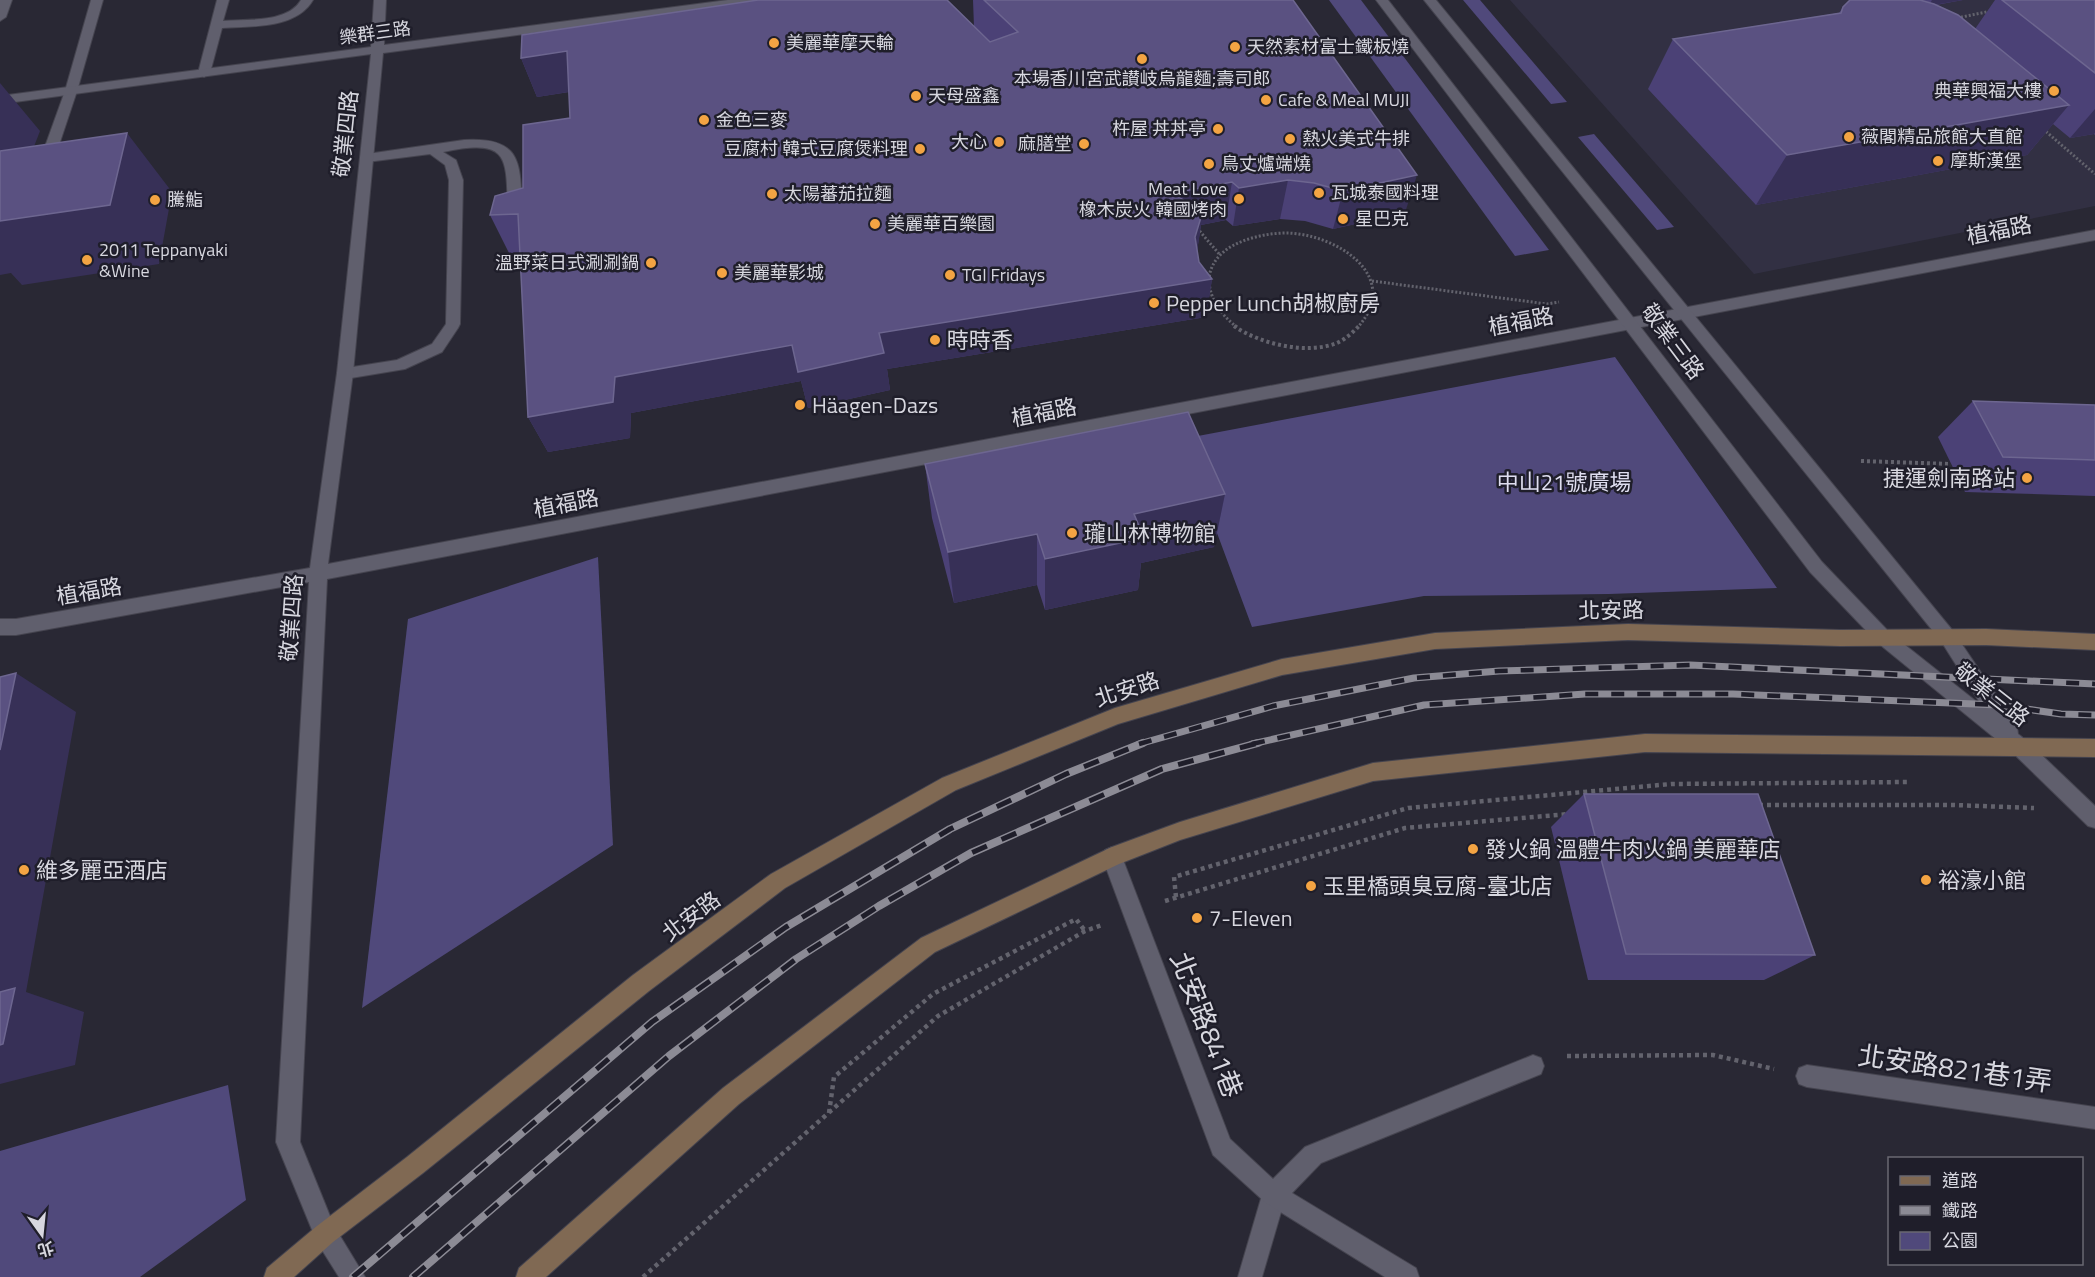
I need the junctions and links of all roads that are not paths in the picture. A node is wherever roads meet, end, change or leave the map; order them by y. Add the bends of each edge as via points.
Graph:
1 (6, 0) edge
2 (97, 0) edge
3 (223, 0) edge
4 (307, 0) edge
5 (380, 0) edge
6 (754, 0) edge
7 (1382, 0) edge
8 (1430, 0) edge
9 (0, 17) edge
10 (217, 25) junction
11 (377, 51) junction
12 (204, 73) junction
13 (70, 91) junction
14 (0, 100) edge
15 (432, 150) junction
16 (367, 158) junction
17 (44, 171) edge
18 (516, 228) edge
19 (2095, 235) edge
20 (1683, 313) junction
21 (1629, 324) junction
22 (345, 373) junction
23 (319, 574) junction
24 (0, 627) edge
25 (1947, 636) junction
26 (1884, 638) junction
27 (2094, 641) edge
28 (2020, 747) junction
29 (2095, 747) edge
30 (2091, 815) edge
31 (1112, 857) junction
32 (1533, 1066) road end
33 (1807, 1076) road end
34 (2095, 1118) edge
35 (1274, 1195) junction
36 (326, 1234) junction
37 (276, 1277) edge
38 (353, 1277) edge
39 (528, 1277) edge
40 (1250, 1277) edge
41 (1407, 1277) edge

1 - 9 street
2 - 13 street
3 - 10 street
4 - 10 street via 299,13 286,18
5 - 11 street, 敬業四路
6 - 11 street, 樂群三路
7 - 21 street, 敬業三路
8 - 20 street, 敬業三路
10 - 12 street
11 - 12 street, 樂群三路
11 - 16 street, 敬業四路
12 - 13 street, 樂群三路
13 - 14 street, 樂群三路
13 - 17 street
15 - 16 street
15 - 18 street via 473,142 501,148 512,161
15 - 22 street via 451,163 456,180 453,324 437,348 400,365
16 - 22 street, 敬業四路
19 - 20 street, 植福路
20 - 21 street, 植福路
20 - 25 street, 敬業三路
21 - 23 street, 植福路
21 - 26 street, 敬業三路 via 1816,567
22 - 23 street, 敬業四路
23 - 24 street, 植福路
23 - 36 street, 敬業四路 via 288,1142
25 - 26 main road, 北安路
25 - 27 main road, 北安路
25 - 28 street, 敬業三路
26 - 28 street, 敬業三路
26 - 36 main road, 北安路 via 1628,633 1435,641 1282,667 1115,716 949,784 778,881 641,983
28 - 29 main road
28 - 30 street
28 - 31 main road via 1645,743 1373,772 1180,831
31 - 35 street, 北安路841巷 via 1221,1147
31 - 39 main road via 928,945 731,1096
32 - 35 street via 1313,1155
33 - 34 street, 北安路821巷1弄
35 - 40 street
35 - 41 street, 北安路841巷
36 - 37 main road, 北安路
36 - 38 street, 敬業四路

